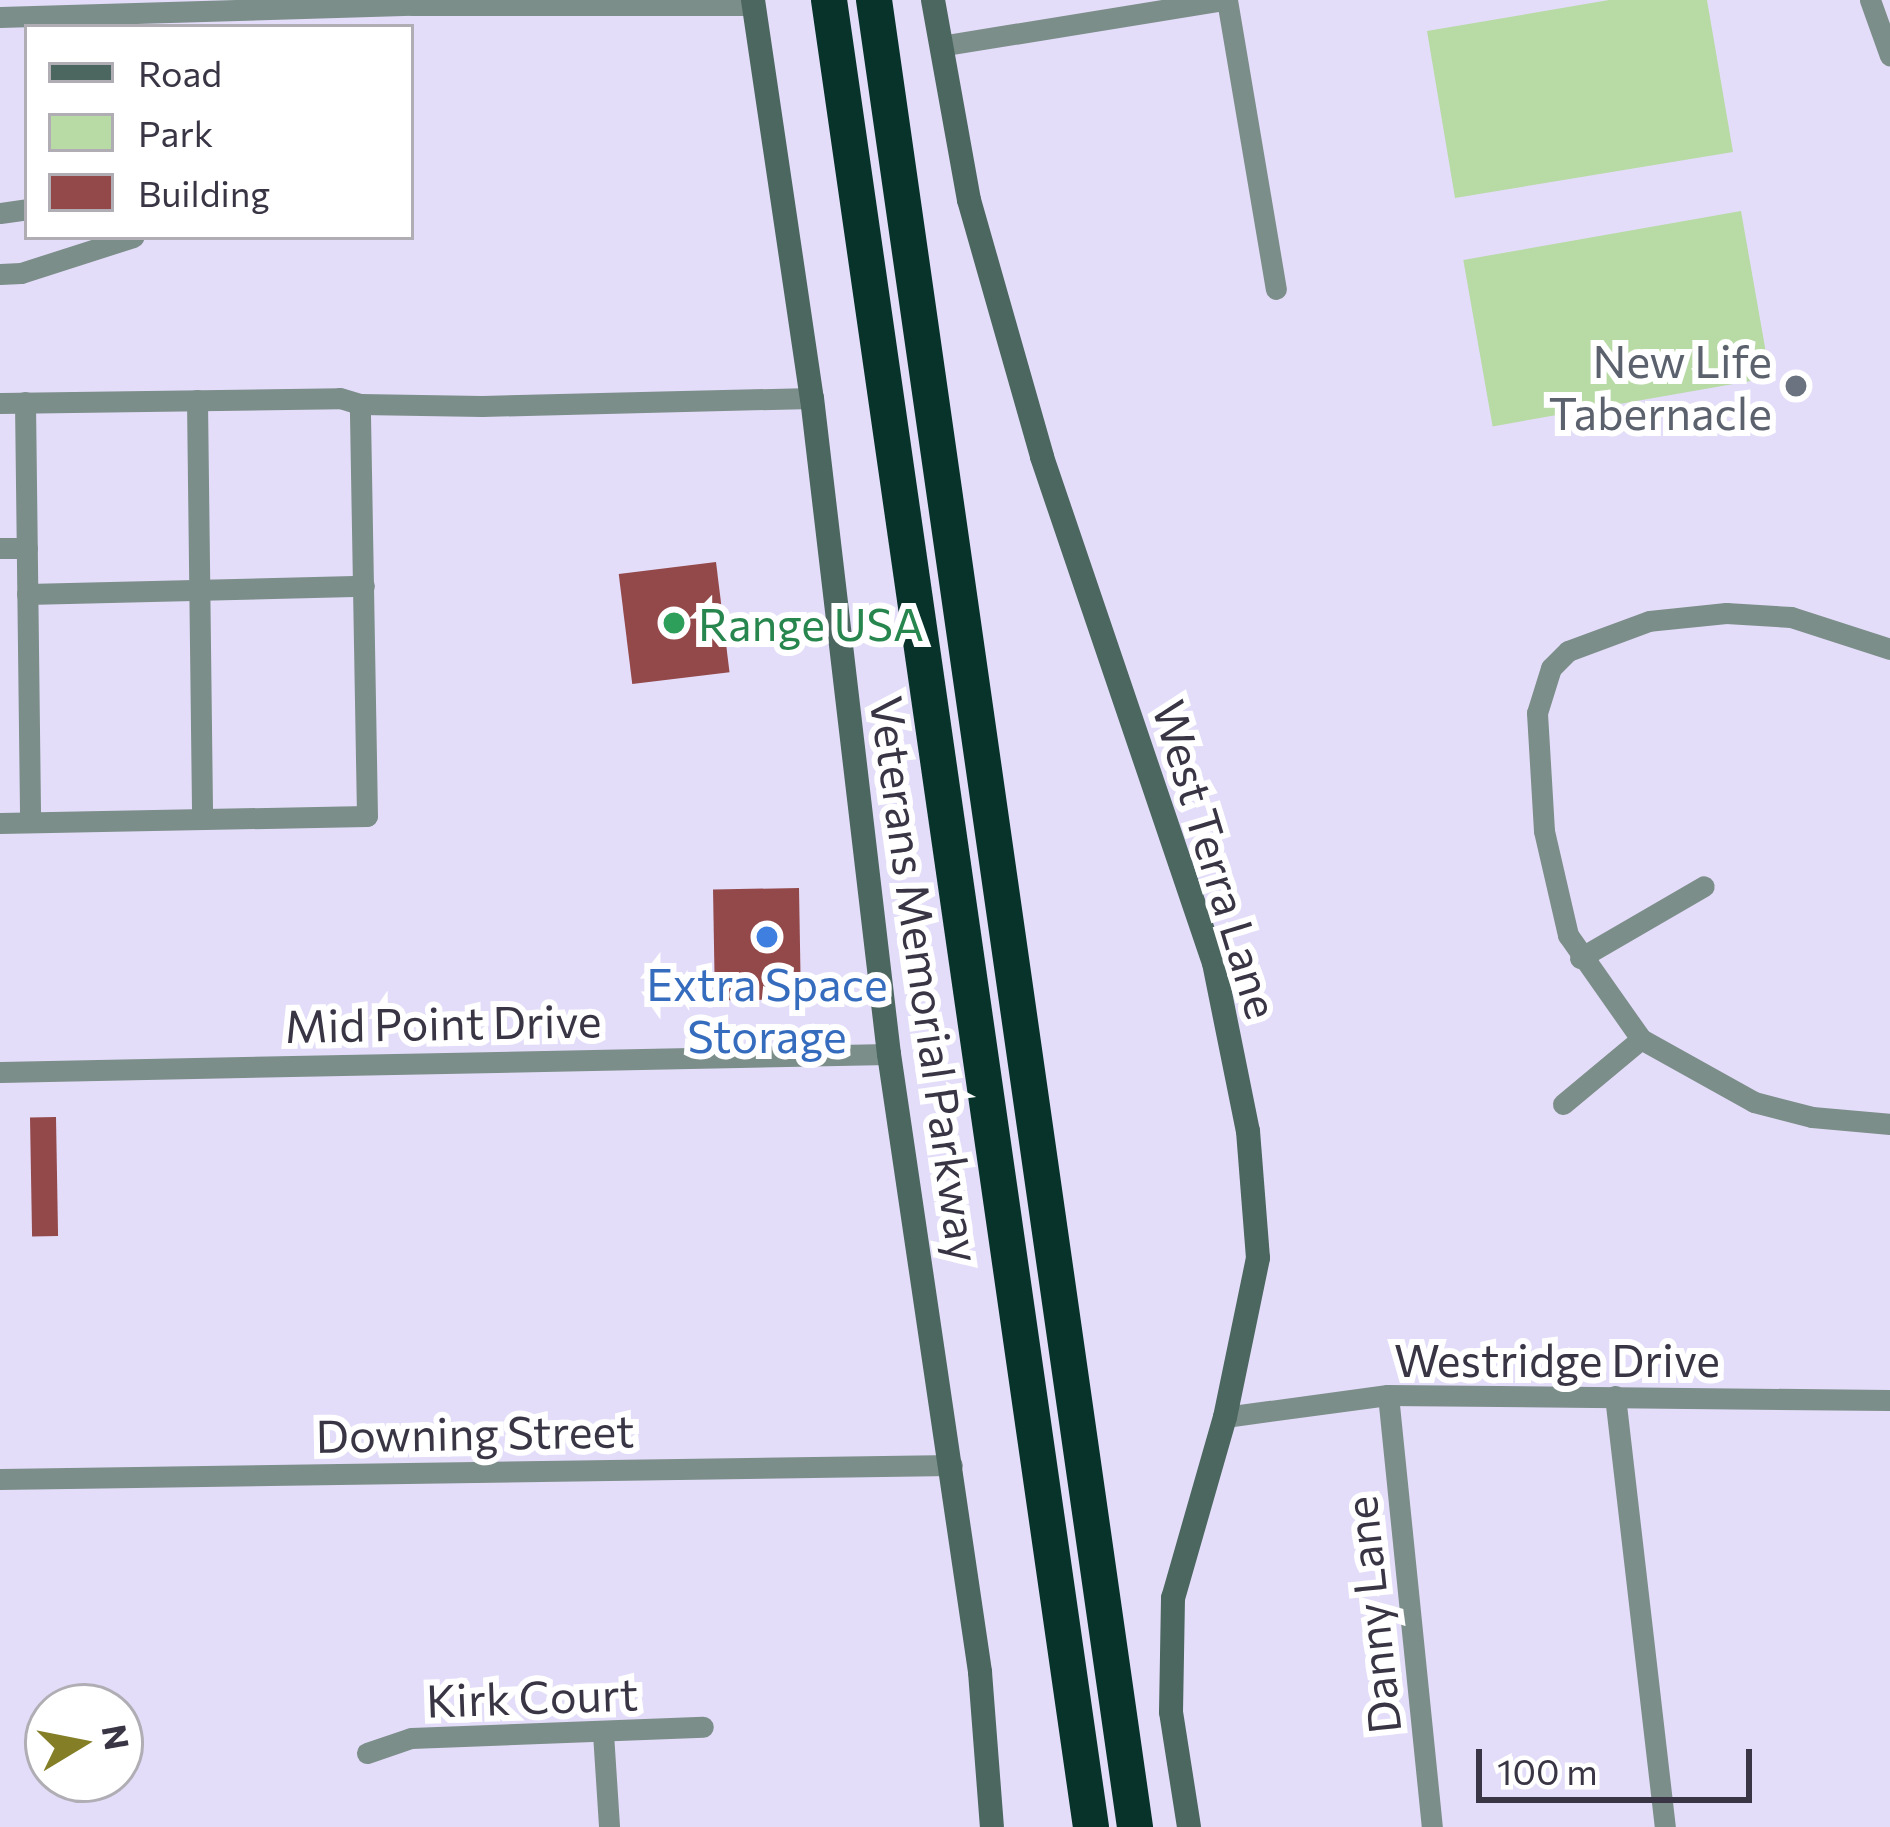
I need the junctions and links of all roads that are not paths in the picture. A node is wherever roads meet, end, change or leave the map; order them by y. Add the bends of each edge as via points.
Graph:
1 (829, 0) edge
2 (874, 0) edge
3 (933, 0) edge
4 (1226, 0) edge
5 (754, 2) edge
6 (1878, 4) edge
7 (45, 8) edge
8 (0, 17) edge
9 (940, 46) junction
10 (1890, 56) edge
11 (124, 240) edge
12 (0, 274) edge
13 (1276, 289) dead end
14 (812, 398) junction
15 (196, 400) junction
16 (25, 402) junction
17 (0, 403) edge
18 (361, 404) junction
19 (0, 548) edge
20 (27, 548) junction
21 (364, 586) junction
22 (199, 590) junction
23 (27, 594) junction
24 (1890, 649) edge
25 (202, 819) junction
26 (30, 822) junction
27 (0, 823) edge
28 (1704, 886) dead end
29 (1580, 958) junction
30 (1641, 1039) junction
31 (889, 1054) junction
32 (0, 1072) edge
33 (1563, 1104) dead end
34 (1890, 1124) edge
35 (1388, 1395) junction
36 (1615, 1396) junction
37 (1890, 1400) edge
38 (1225, 1418) junction
39 (952, 1465) junction
40 (0, 1479) edge
41 (703, 1727) dead end
42 (603, 1733) junction
43 (367, 1753) dead end
44 (609, 1827) edge
45 (992, 1827) edge
46 (1091, 1827) edge
47 (1135, 1827) edge
48 (1189, 1827) edge
49 (1432, 1827) edge
50 (1665, 1827) edge

1 - 46 highway
2 - 47 highway
3 - 9 street, West Terra Lane
4 - 9 street
4 - 13 street
5 - 7 street
5 - 14 street, Veterans Memorial Parkway
6 - 10 street
7 - 8 street
9 - 38 street, West Terra Lane via 962,172 1042,457 1214,963 1247,1131 1258,1258
11 - 12 street
14 - 18 street
14 - 31 street, Veterans Memorial Parkway
15 - 16 street
15 - 18 street
15 - 22 street
16 - 17 street
16 - 20 street
18 - 21 street
19 - 20 street
20 - 23 street
21 - 22 street
21 - 25 street via 367,816
22 - 23 street
22 - 25 street
23 - 26 street
24 - 29 street via 1791,617 1726,613 1649,621 1568,651 1552,668 1537,713 1544,831 1555,892
25 - 26 street
26 - 27 street
28 - 29 street
29 - 30 street
30 - 33 street
30 - 34 street via 1754,1102
31 - 32 street, Mid Point Drive
31 - 39 street, Veterans Memorial Parkway
35 - 36 street, Westridge Drive
35 - 38 street, Westridge Drive
35 - 49 street, Danny Lane
36 - 37 street, Westridge Drive
36 - 50 street
38 - 48 street, West Terra Lane via 1172,1618 1171,1712
39 - 40 street, Downing Street
39 - 45 street, Veterans Memorial Parkway via 987,1726
41 - 42 street, Kirk Court
42 - 43 street, Kirk Court via 411,1738
42 - 44 street

